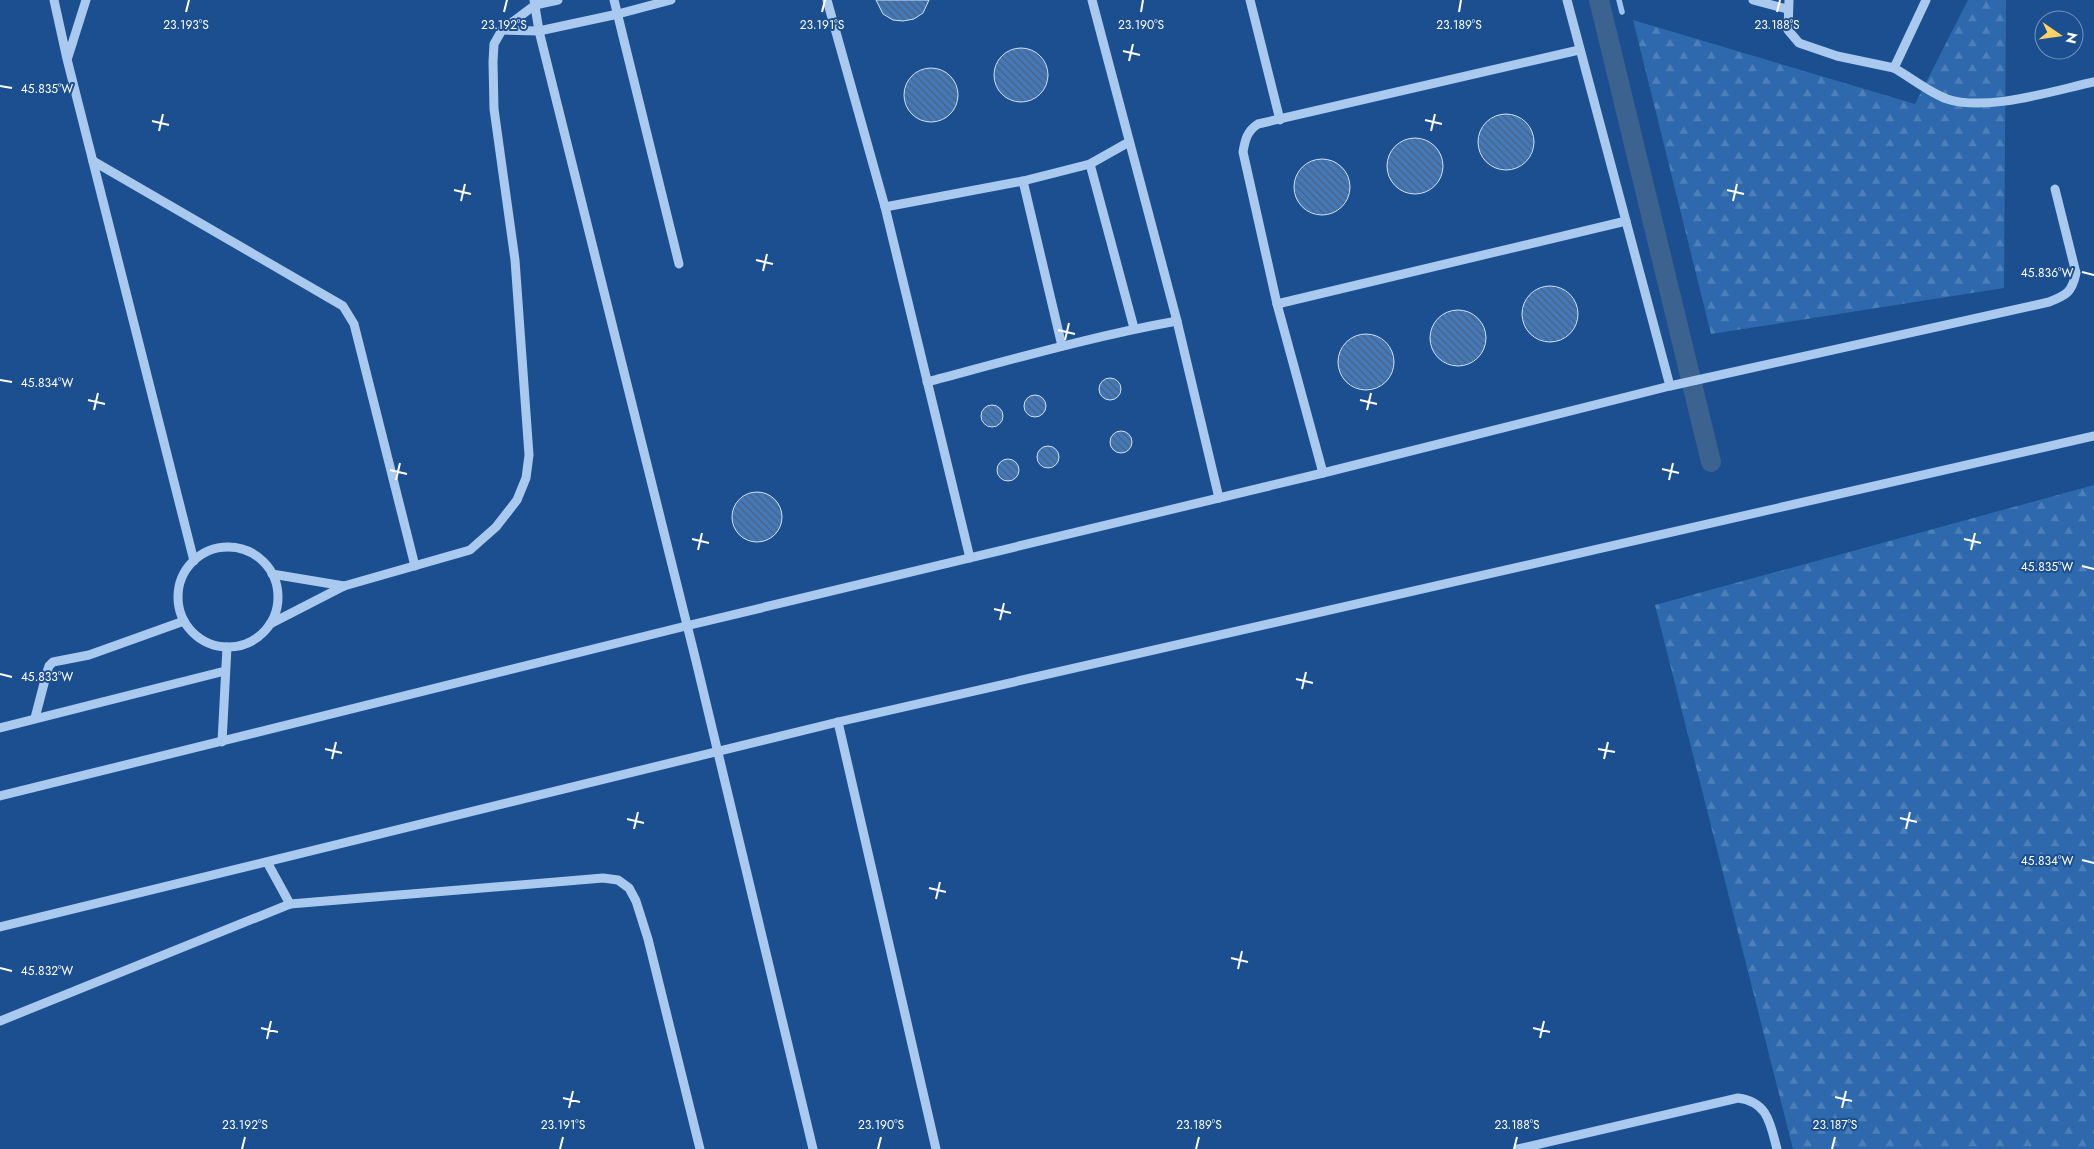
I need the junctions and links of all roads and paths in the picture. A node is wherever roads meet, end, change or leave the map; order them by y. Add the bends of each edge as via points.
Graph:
1 (54, 0) edge
2 (86, 0) edge
3 (558, 0) edge
4 (614, 0) edge
5 (670, 0) edge
6 (826, 0) edge
7 (1092, 0) edge
8 (1250, 0) edge
9 (1567, 0) edge
10 (1753, 0) edge
11 (1926, 0) edge
12 (534, 2) edge
13 (1788, 4) edge
14 (618, 14) junction
15 (502, 30) junction
16 (539, 31) junction
17 (1579, 50) junction
18 (68, 59) junction
19 (1894, 68) junction
20 (2094, 82) edge
21 (1280, 120) junction
22 (1129, 142) junction
23 (93, 161) junction
24 (1090, 164) junction
25 (1023, 181) junction
26 (2055, 190) dead end
27 (885, 207) junction
28 (1626, 221) junction
29 (679, 264) dead end
30 (1277, 304) junction
31 (1177, 321) junction
32 (1134, 328) junction
33 (1062, 346) junction
34 (927, 382) junction
35 (1670, 386) junction
36 (2094, 436) edge
37 (1323, 473) junction
38 (1219, 498) junction
39 (970, 558) junction
40 (194, 561) junction
41 (415, 566) junction
42 (272, 574) junction
43 (344, 586) junction
44 (184, 621) junction
45 (270, 624) junction
46 (686, 626) junction
47 (227, 647) junction
48 (225, 671) junction
49 (35, 718) junction
50 (838, 722) junction
51 (0, 728) edge
52 (222, 742) junction
53 (717, 753) junction
54 (0, 796) edge
55 (267, 862) junction
56 (290, 904) junction
57 (0, 927) edge
58 (0, 1022) edge
59 (700, 1149) edge
60 (813, 1149) edge
61 (936, 1149) edge
62 (1518, 1149) edge
63 (1777, 1149) edge

1 - 18 lane
2 - 18 lane
3 - 12 lane
4 - 14 lane
5 - 14 lane
6 - 27 lane
7 - 22 lane
8 - 21 lane
9 - 17 lane
10 - 13 lane
11 - 19 lane
12 - 15 lane
12 - 16 lane
13 - 19 lane via 1788,30 1800,43 1837,56
14 - 16 lane
14 - 29 lane
15 - 16 lane
15 - 41 lane via 494,44 494,109 515,260 529,455 526,478 517,500 496,527 470,550
16 - 46 lane
17 - 21 lane
17 - 28 lane
18 - 23 lane
19 - 20 lane via 1945,98 1964,103 1988,104
21 - 30 lane via 1251,128 1242,152
22 - 24 lane
22 - 31 lane
23 - 40 lane
23 - 41 lane via 343,306 354,324
24 - 25 lane
24 - 32 lane
25 - 27 lane
25 - 33 lane
26 - 35 lane via 2076,273 2073,287 2063,297
27 - 34 lane
28 - 30 lane
28 - 35 lane
30 - 37 lane
31 - 32 lane
31 - 38 lane
32 - 33 lane
33 - 34 lane
34 - 39 lane
35 - 37 lane
36 - 50 lane
37 - 38 lane
38 - 39 lane
39 - 46 lane
40 - 42 lane via 217,548 243,549 265,563
40 - 44 lane via 186,571 178,596
41 - 43 lane
42 - 43 lane
42 - 45 lane via 278,599
43 - 45 lane
44 - 47 lane via 202,640
44 - 49 lane via 89,656 53,662 47,672
45 - 47 lane via 252,641
46 - 52 lane
46 - 53 lane
47 - 48 lane
48 - 49 lane
48 - 52 lane
49 - 51 lane
50 - 53 lane
50 - 61 lane
52 - 54 lane
53 - 55 lane
53 - 60 lane
55 - 56 lane
55 - 57 lane
56 - 58 lane
56 - 59 lane via 603,878 618,880 629,888 639,908
62 - 63 lane via 1738,1098 1752,1100 1764,1109

